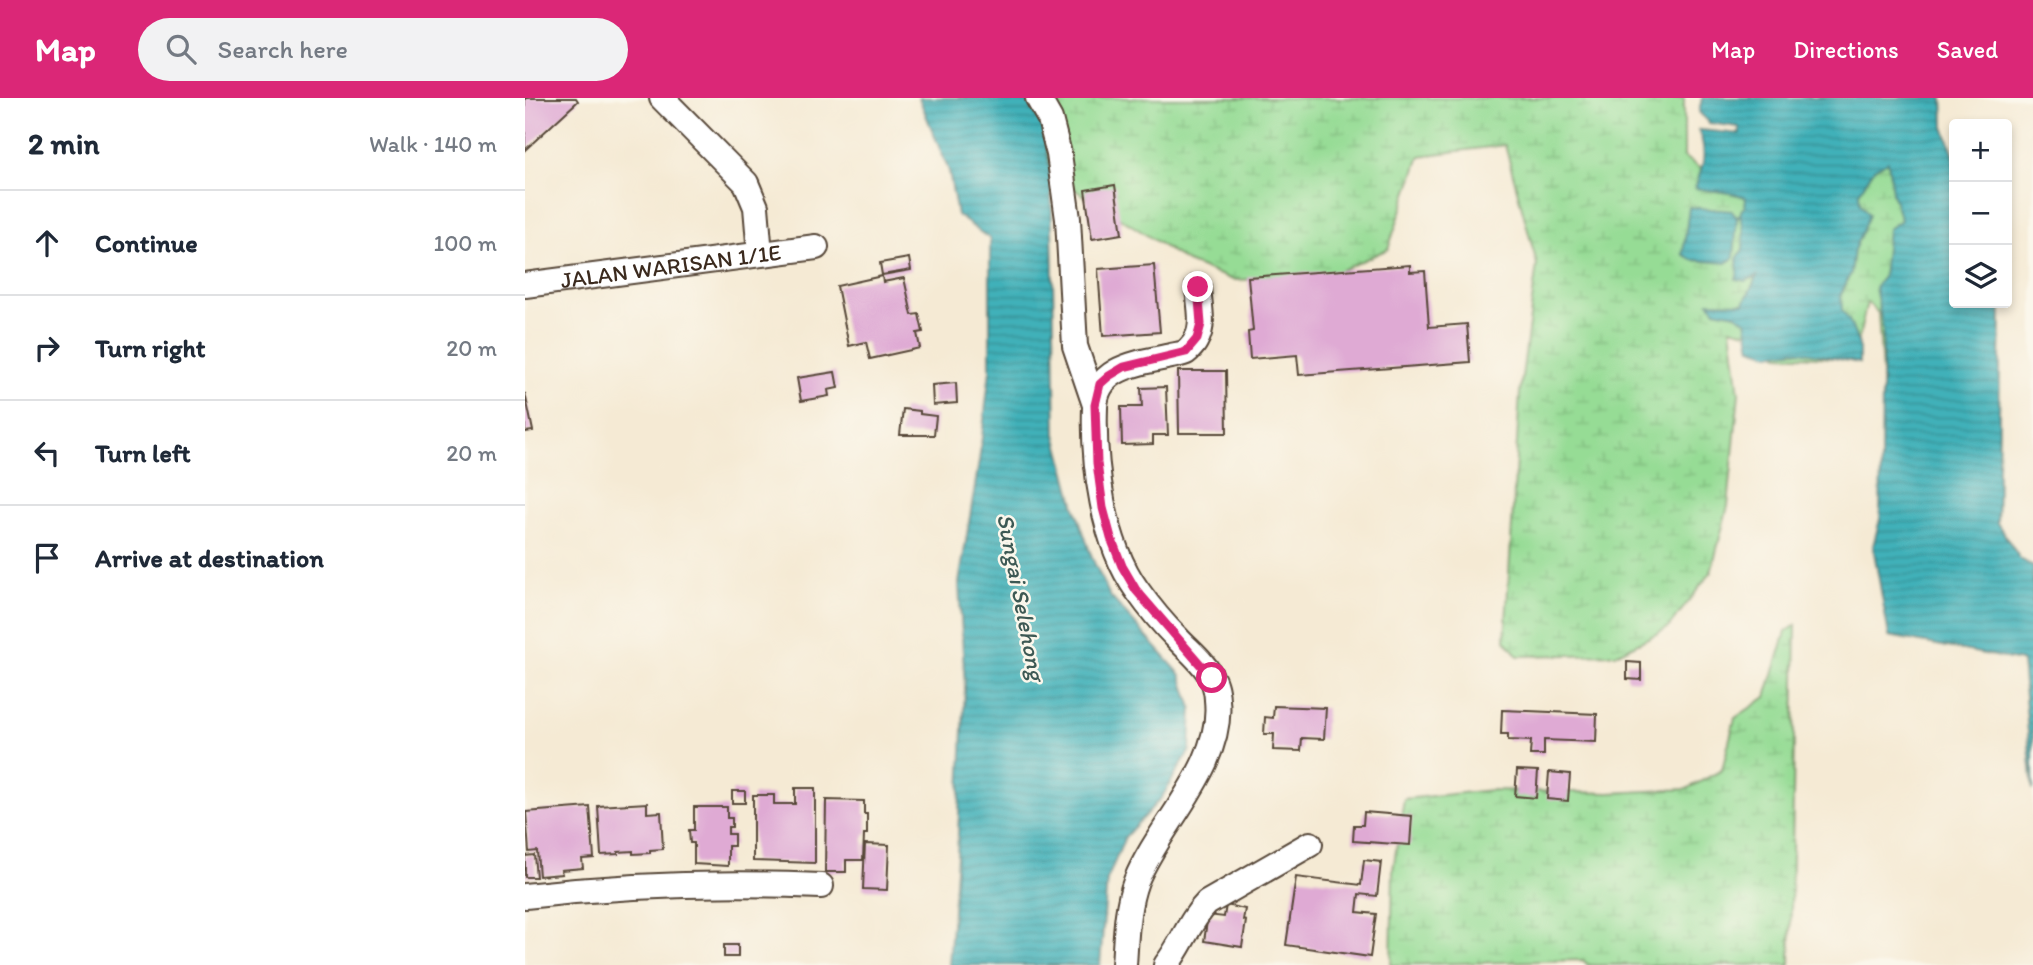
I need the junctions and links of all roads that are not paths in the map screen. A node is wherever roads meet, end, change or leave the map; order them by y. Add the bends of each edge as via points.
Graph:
1 (662, 98) edge
2 (1038, 98) edge
3 (816, 247) dead end
4 (760, 254) junction
5 (525, 285) edge
6 (1198, 287) dead end
7 (1095, 405) junction
8 (1310, 844) dead end
9 (821, 886) dead end
10 (525, 896) edge
11 (1123, 965) edge
12 (1166, 965) edge

1 - 4 street via 746,183 756,207
2 - 7 street via 1050,119 1059,154 1069,219 1075,346
3 - 4 street, JALAN WARISAN 1/1E
4 - 5 street, JALAN WARISAN 1/1E
6 - 7 street via 1201,324 1197,339 1186,352 1124,367 1100,384
7 - 11 street via 1103,508 1122,566 1136,590 1212,678 1217,699 1210,750 1153,847 1129,902
8 - 12 street via 1207,903 1195,914
9 - 10 street via 650,886

